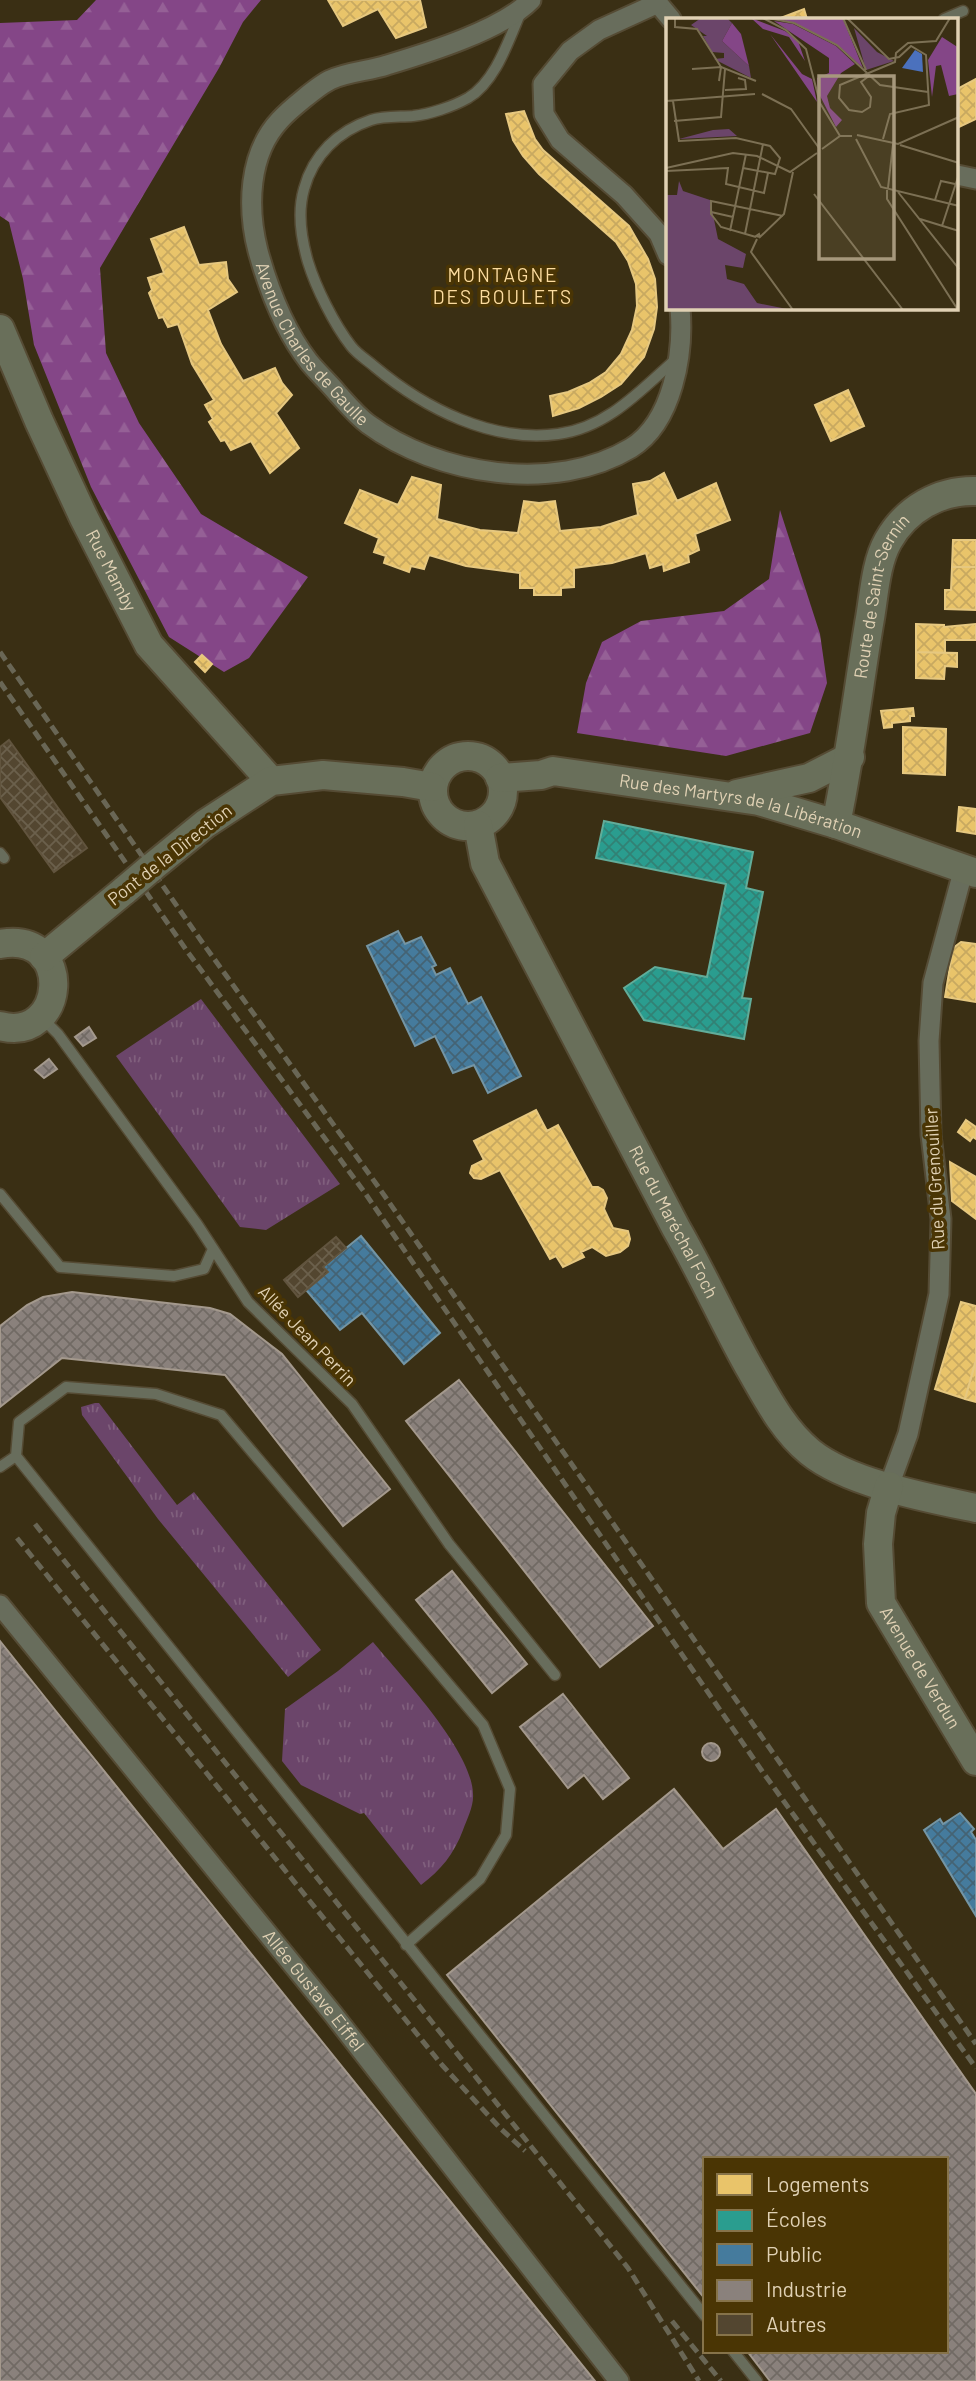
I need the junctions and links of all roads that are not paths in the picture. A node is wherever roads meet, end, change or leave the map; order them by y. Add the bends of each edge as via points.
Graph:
1 (656, 2) edge
2 (526, 5) edge
3 (964, 11) dead end
4 (669, 18) edge
5 (946, 18) edge
6 (958, 176) edge
7 (976, 179) edge
8 (666, 250) edge
9 (680, 310) edge
10 (0, 329) edge
11 (678, 357) junction
12 (976, 491) edge
13 (850, 757) junction
14 (500, 778) junction
15 (271, 781) junction
16 (432, 787) junction
17 (729, 795) junction
18 (836, 824) junction
19 (478, 825) junction
20 (970, 871) edge
21 (0, 944) edge
22 (53, 950) junction
23 (41, 1016) junction
24 (0, 1026) edge
25 (0, 1194) edge
26 (213, 1249) junction
27 (16, 1456) junction
28 (0, 1467) edge
29 (889, 1486) junction
30 (976, 1508) edge
31 (0, 1605) edge
32 (555, 1675) dead end
33 (976, 1761) edge
34 (406, 1945) junction
35 (703, 2314) edge
36 (735, 2353) edge
37 (619, 2381) edge
38 (757, 2381) edge

1 - 4 street
1 - 8 street via 598,30 570,51 542,84 544,114 560,140 624,195 659,234
2 - 11 lane via 498,66 470,97 417,115 373,119 342,132 318,157 303,190 300,234 315,286 351,346 387,377 422,402 515,435 559,434 596,424
2 - 11 street, Avenue Charles de Gaulle via 484,31 330,80 279,121 257,158 251,199 255,239 268,287 309,362 365,423 412,451 469,469 521,474 561,471 591,465 632,447 662,413
3 - 5 lane
6 - 7 street
9 - 11 street, Avenue Charles de Gaulle
10 - 15 main road, Rue Mamby via 84,518 149,645
12 - 13 main road, Route de Saint-Sernin via 963,490 922,504 887,543 873,602
13 - 17 main road via 808,778
13 - 18 main road, Route de Saint-Sernin
14 - 16 main road via 485,760 463,756 442,767
14 - 17 main road, Rue des Martyrs de la Libération via 553,771
14 - 19 main road via 502,800 497,811
15 - 16 main road, Pont de la Direction via 323,775
15 - 22 main road, Pont de la Direction, bridge via 205,824
16 - 19 main road via 437,810 445,819 467,827
17 - 18 main road, Rue des Martyrs de la Libération
18 - 20 main road, Rue des Martyrs de la Libération
19 - 29 main road, Rue du Maréchal Foch via 485,863 764,1395 787,1430 811,1453 844,1473
20 - 29 street, Rue du Grenouiller via 933,984 929,1041 931,1135 941,1219 939,1294 908,1434
21 - 22 main road via 24,943
22 - 23 main road via 54,994
23 - 24 main road via 31,1024
23 - 26 lane, Allée Jean Perrin
25 - 26 lane via 60,1267 174,1276 204,1269
26 - 32 lane, Allée Jean Perrin via 248,1301 352,1404 449,1544
27 - 28 lane
27 - 34 lane
27 - 34 lane via 19,1422 66,1387 156,1394 221,1415 482,1725 510,1789 506,1835 475,1884
29 - 30 main road, Rue du Maréchal Foch
29 - 33 main road, Avenue de Verdun via 878,1544 881,1603
31 - 37 street, Allée Gustave Eiffel via 332,2014
34 - 35 lane
36 - 38 lane

